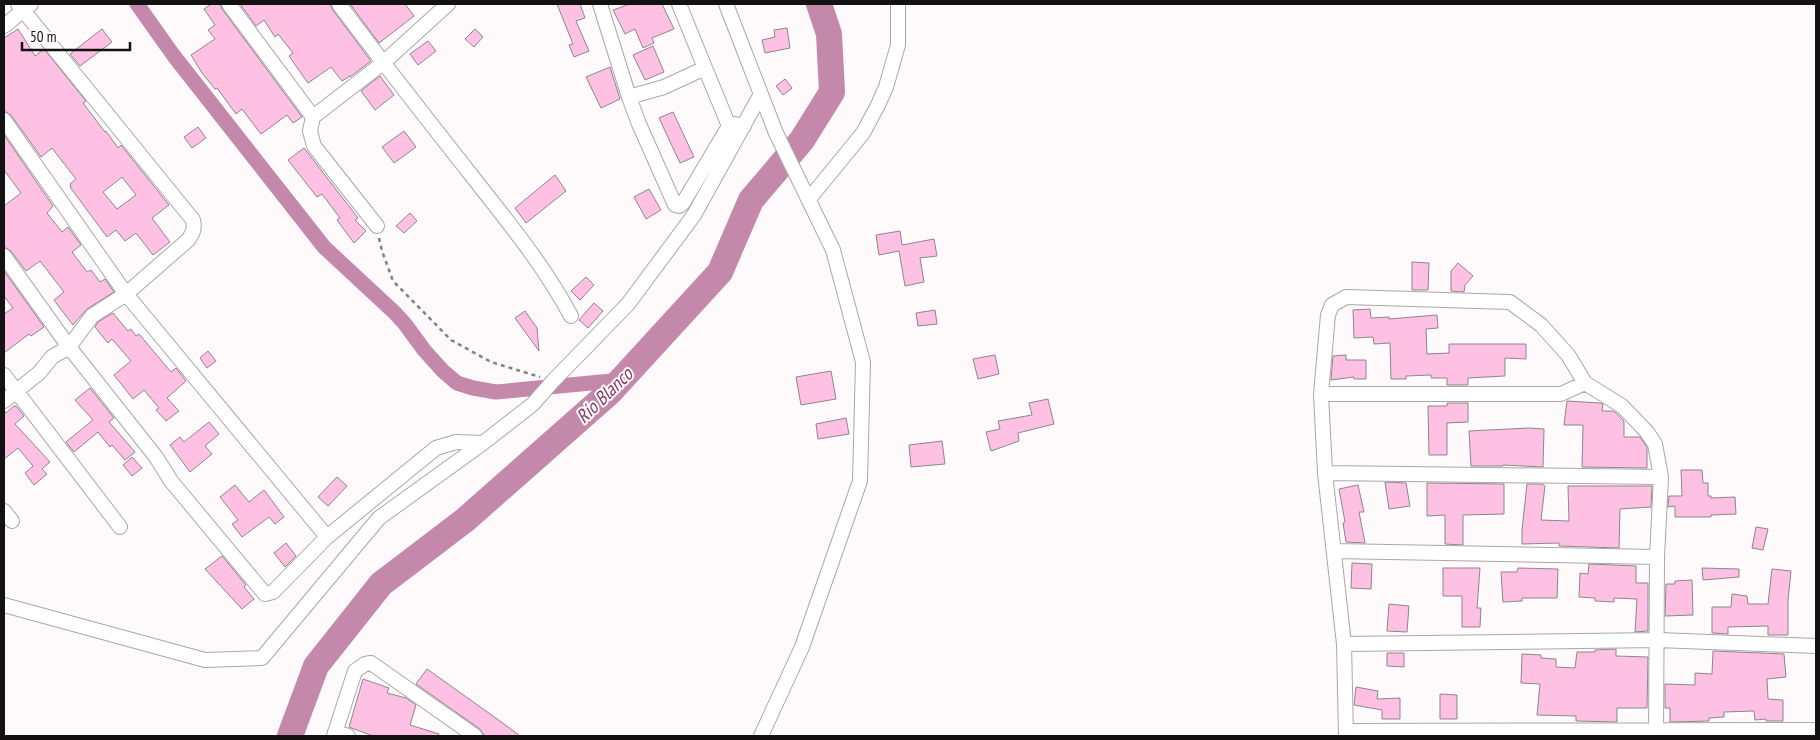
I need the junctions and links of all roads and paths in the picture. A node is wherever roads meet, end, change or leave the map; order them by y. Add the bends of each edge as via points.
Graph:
1 (229, 4) edge
2 (339, 4) edge
3 (446, 4) edge
4 (600, 4) edge
5 (679, 4) edge
6 (726, 4) edge
7 (898, 4) edge
8 (24, 6) edge
9 (4, 26) edge
10 (383, 63) junction
11 (705, 68) junction
12 (761, 94) junction
13 (629, 97) junction
14 (313, 116) junction
15 (4, 120) edge
16 (729, 126) junction
17 (744, 126) junction
18 (809, 199) junction
19 (377, 226) joint
20 (4, 256) edge
21 (126, 294) junction
22 (571, 316) dead end
23 (69, 347) junction
24 (4, 375) edge
25 (552, 382) junction
26 (1585, 383) junction
27 (16, 392) junction
28 (1321, 394) junction
29 (4, 401) edge
30 (484, 443) junction
31 (1325, 472) junction
32 (1661, 477) junction
33 (120, 527) dead end
34 (327, 537) junction
35 (1334, 551) junction
36 (1657, 558) junction
37 (4, 605) edge
38 (1658, 640) junction
39 (1344, 644) junction
40 (1816, 646) edge
41 (1816, 730) edge
42 (1656, 733) edge
43 (1346, 734) edge
44 (339, 735) edge
45 (475, 736) edge
46 (761, 736) edge

1 - 14 street
2 - 10 street
3 - 10 street
4 - 13 street
5 - 11 street
6 - 12 street
7 - 18 street via 898,45 878,105 863,133
8 - 9 street
8 - 21 street via 193,220 194,232 188,240
10 - 14 street
10 - 22 street via 524,242
11 - 13 street via 664,87
11 - 16 street
12 - 17 street
12 - 18 street via 776,133
13 - 16 street via 675,205 683,203
14 - 19 street via 310,131 314,146
15 - 21 street
16 - 17 street
17 - 25 street via 694,215 628,304
18 - 46 street via 833,250 863,362 860,481 802,647
19 - 25 path via 393,281 451,340 491,362
20 - 23 street
21 - 23 street via 92,316
21 - 34 street
23 - 27 street via 52,357
23 - 34 street via 156,457 171,481 265,594 273,592
24 - 27 street
25 - 30 street via 533,404
26 - 28 street via 1561,394
26 - 28 street via 1568,355 1541,325 1510,302 1346,297 1332,305 1328,315
26 - 32 street via 1622,406 1647,432 1654,444
27 - 29 street
27 - 33 street
28 - 31 street
30 - 34 street via 456,442 436,448
30 - 37 street via 379,518 262,658 205,660
31 - 32 street
31 - 35 street
32 - 36 street
35 - 36 street
35 - 39 street
36 - 38 street
38 - 39 street
38 - 40 street
38 - 42 street
39 - 43 street
41 - 42 street
42 - 43 street
44 - 45 street via 355,671 371,664

